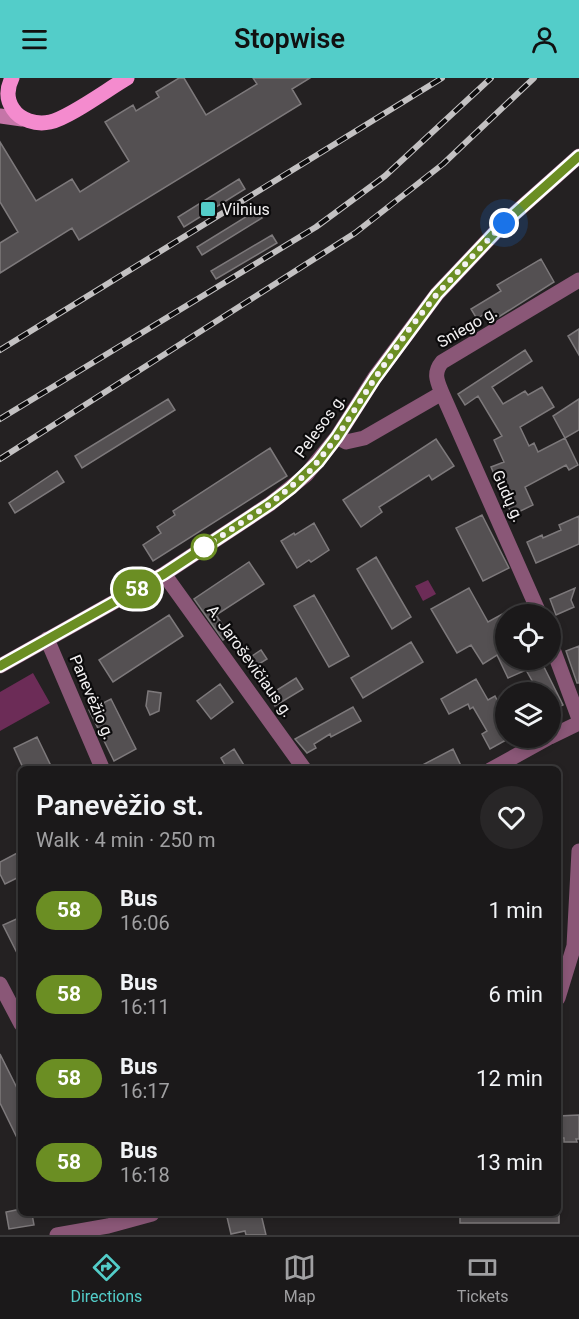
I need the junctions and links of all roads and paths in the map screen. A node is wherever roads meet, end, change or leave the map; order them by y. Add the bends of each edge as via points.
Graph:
1 (127, 78) edge
2 (11, 80) edge
3 (0, 94) edge
4 (0, 116) edge
5 (22, 119) junction
6 (579, 156) edge
7 (579, 280) edge
8 (442, 393) junction
9 (337, 437) junction
10 (164, 574) junction
11 (535, 604) edge
12 (47, 639) junction
13 (0, 666) edge
14 (561, 670) edge
15 (579, 721) edge
16 (561, 731) edge
17 (529, 748) edge
18 (101, 766) edge
19 (302, 766) edge
20 (497, 766) edge
21 (579, 851) edge
22 (0, 984) edge
23 (561, 988) edge
24 (18, 1018) edge
25 (144, 1216) edge
26 (108, 1225) edge
27 (57, 1235) edge

1 - 5 main road via 51,122
2 - 3 main road
2 - 5 main road via 8,99
4 - 5 main road
6 - 9 street, Pelesos g. via 504,223 437,294
7 - 8 street, Sniego g. via 442,362 436,376
8 - 9 street via 364,438 346,442
8 - 11 street, Gudų g.
9 - 10 street, Pelesos g. via 291,488
10 - 12 street, Pelesos g.
10 - 19 street, A. Jaroševičiaus g.
12 - 13 street, Pelesos g.
12 - 18 street, Panevėžio g.
14 - 15 street
15 - 16 street
17 - 20 street
21 - 23 street via 574,946
22 - 24 street
25 - 26 street
26 - 27 street

